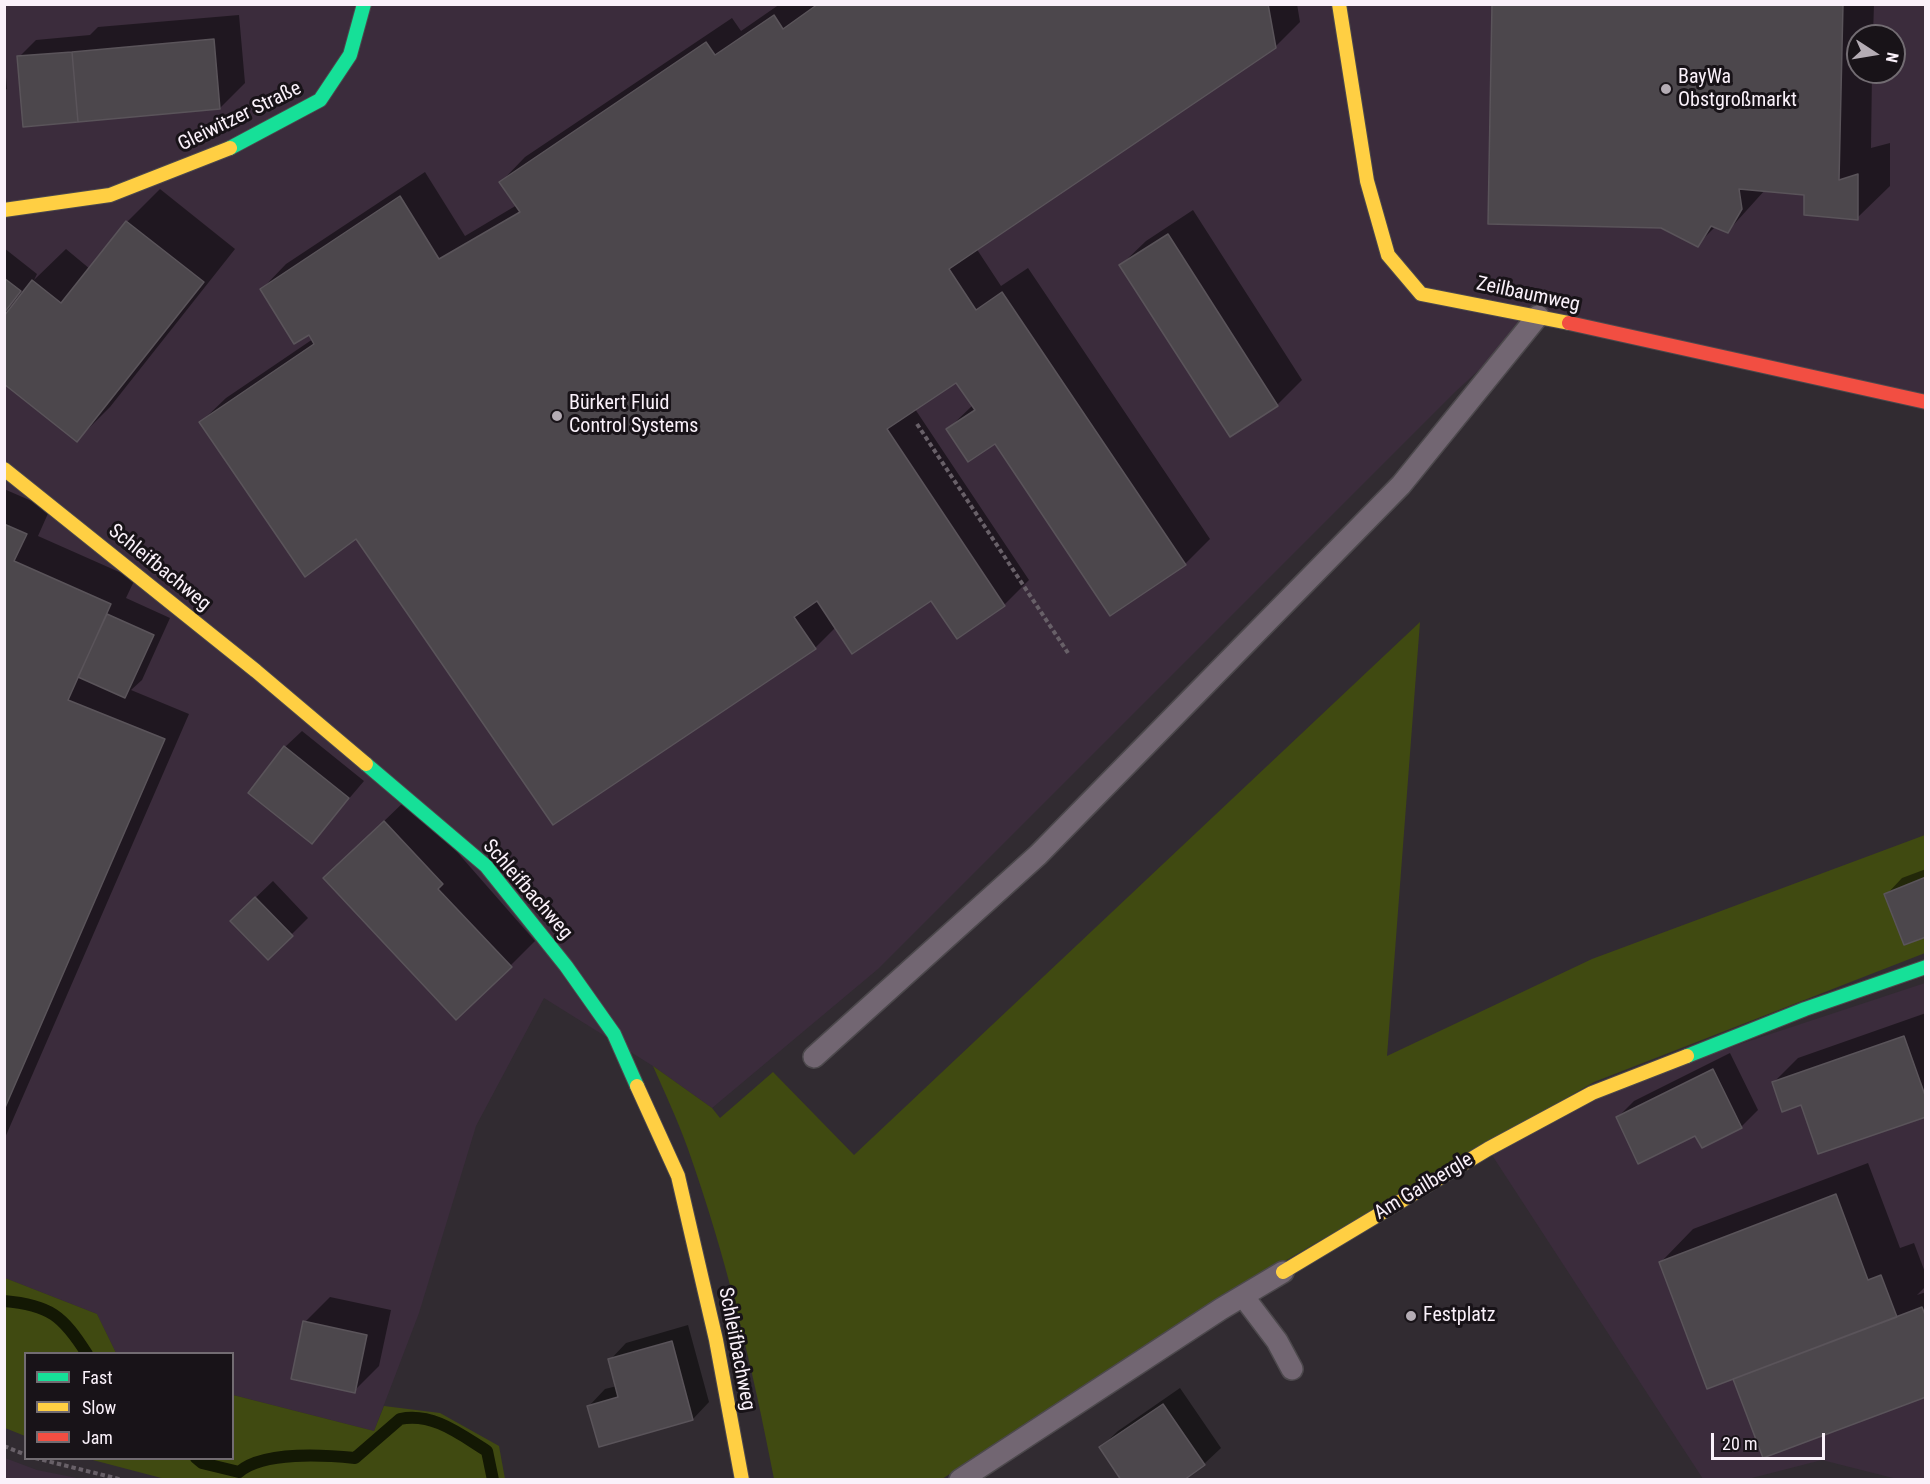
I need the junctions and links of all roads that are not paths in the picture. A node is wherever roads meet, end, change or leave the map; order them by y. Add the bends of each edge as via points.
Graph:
1 (364, 4) edge
2 (1340, 4) edge
3 (4, 210) edge
4 (1538, 316) junction
5 (1926, 402) edge
6 (4, 469) edge
7 (1926, 967) edge
8 (814, 1057) dead end
9 (1283, 1272) joint
10 (1243, 1296) junction
11 (1292, 1369) dead end
12 (742, 1479) edge
13 (960, 1479) edge

1 - 3 street, Gleiwitzer Straße via 350,55 320,100 221,153 110,195
2 - 4 street, Zeilbaumweg via 1367,181 1388,255 1421,294
4 - 5 street, Zeilbaumweg
4 - 8 lane via 1401,485 1038,855
6 - 12 street, Schleifbachweg via 256,671 486,866 566,966 614,1034 678,1176 716,1340
7 - 9 street, Am Gailbergle via 1805,1009 1592,1093 1488,1149
9 - 10 lane, Am Gailbergle
10 - 11 lane via 1277,1341
10 - 13 lane, Am Gailbergle

